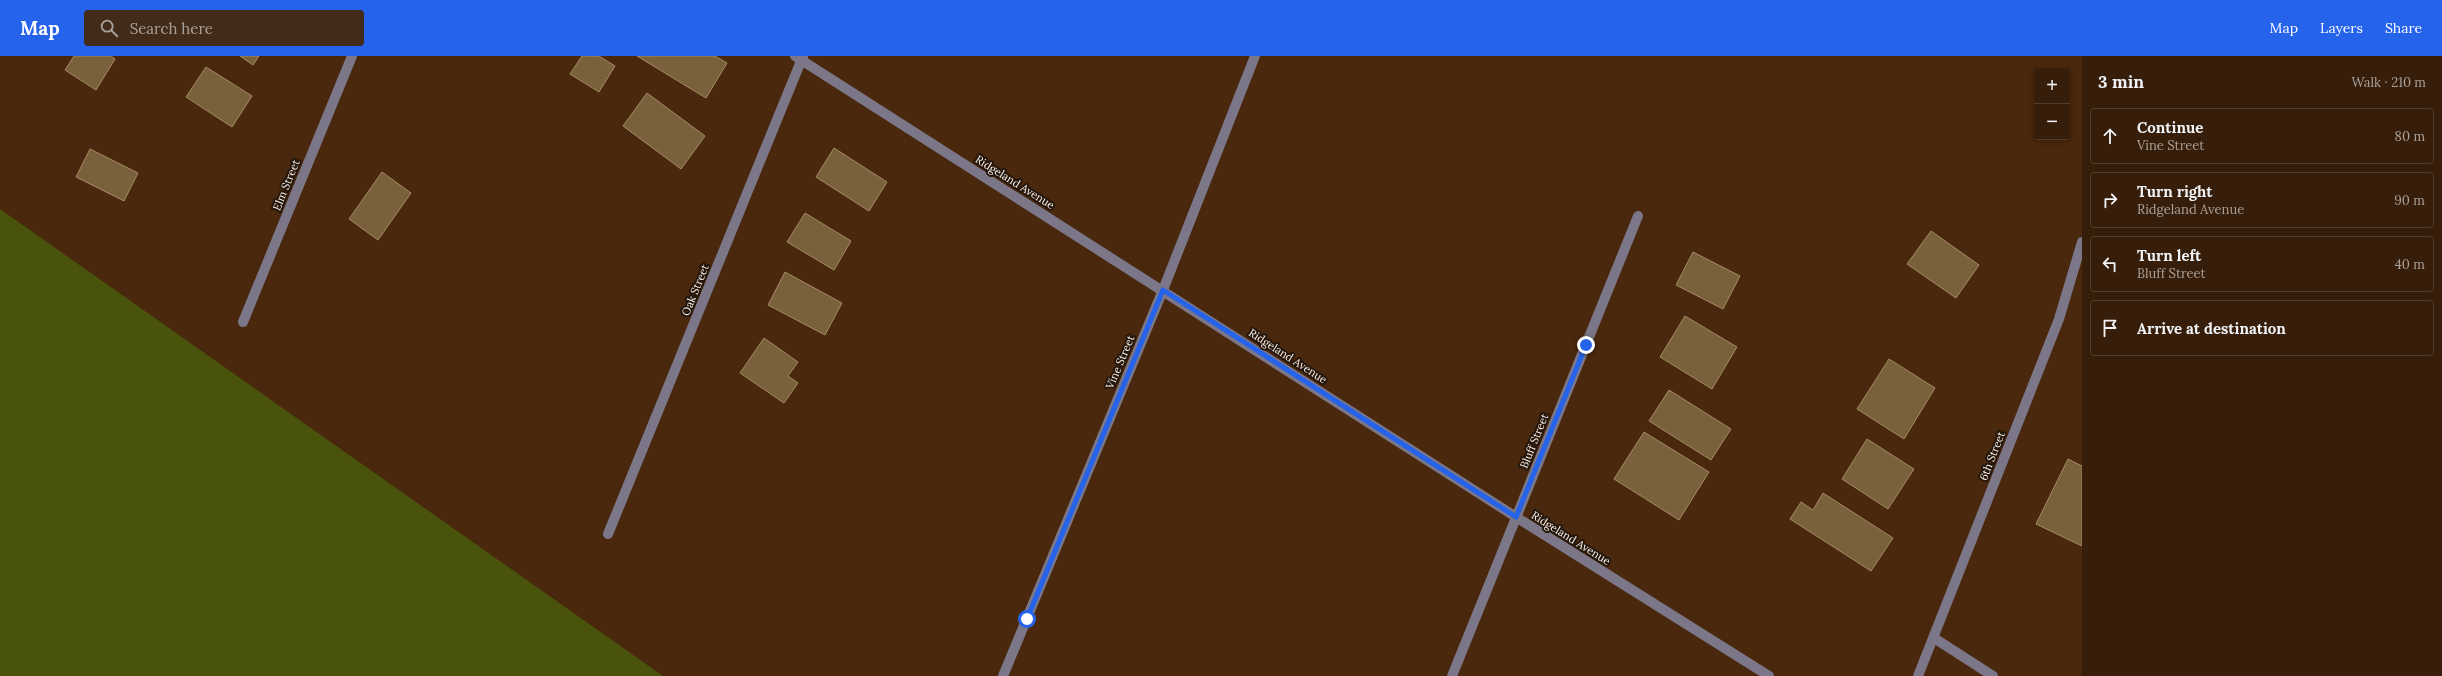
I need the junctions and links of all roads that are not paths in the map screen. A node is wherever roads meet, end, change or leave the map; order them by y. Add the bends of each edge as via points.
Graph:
1 (352, 56) edge
2 (1255, 56) edge
3 (800, 57) edge
4 (1638, 216) dead end
5 (2082, 242) edge
6 (1163, 290) junction
7 (242, 322) dead end
8 (1516, 517) junction
9 (608, 534) dead end
10 (1934, 638) junction
11 (1003, 676) edge
12 (1452, 676) edge
13 (1769, 676) edge
14 (1918, 676) edge
15 (1994, 676) edge

1 - 7 street, Elm Street
2 - 6 street, Vine Street
3 - 6 street, Ridgeland Avenue
3 - 9 street, Oak Street
4 - 8 street, Bluff Street
5 - 10 street, 6th Street via 2058,319
6 - 8 street, Ridgeland Avenue
6 - 11 street, Vine Street
8 - 12 street, Bluff Street
8 - 13 street, Ridgeland Avenue
10 - 14 street, 6th Street
10 - 15 street

